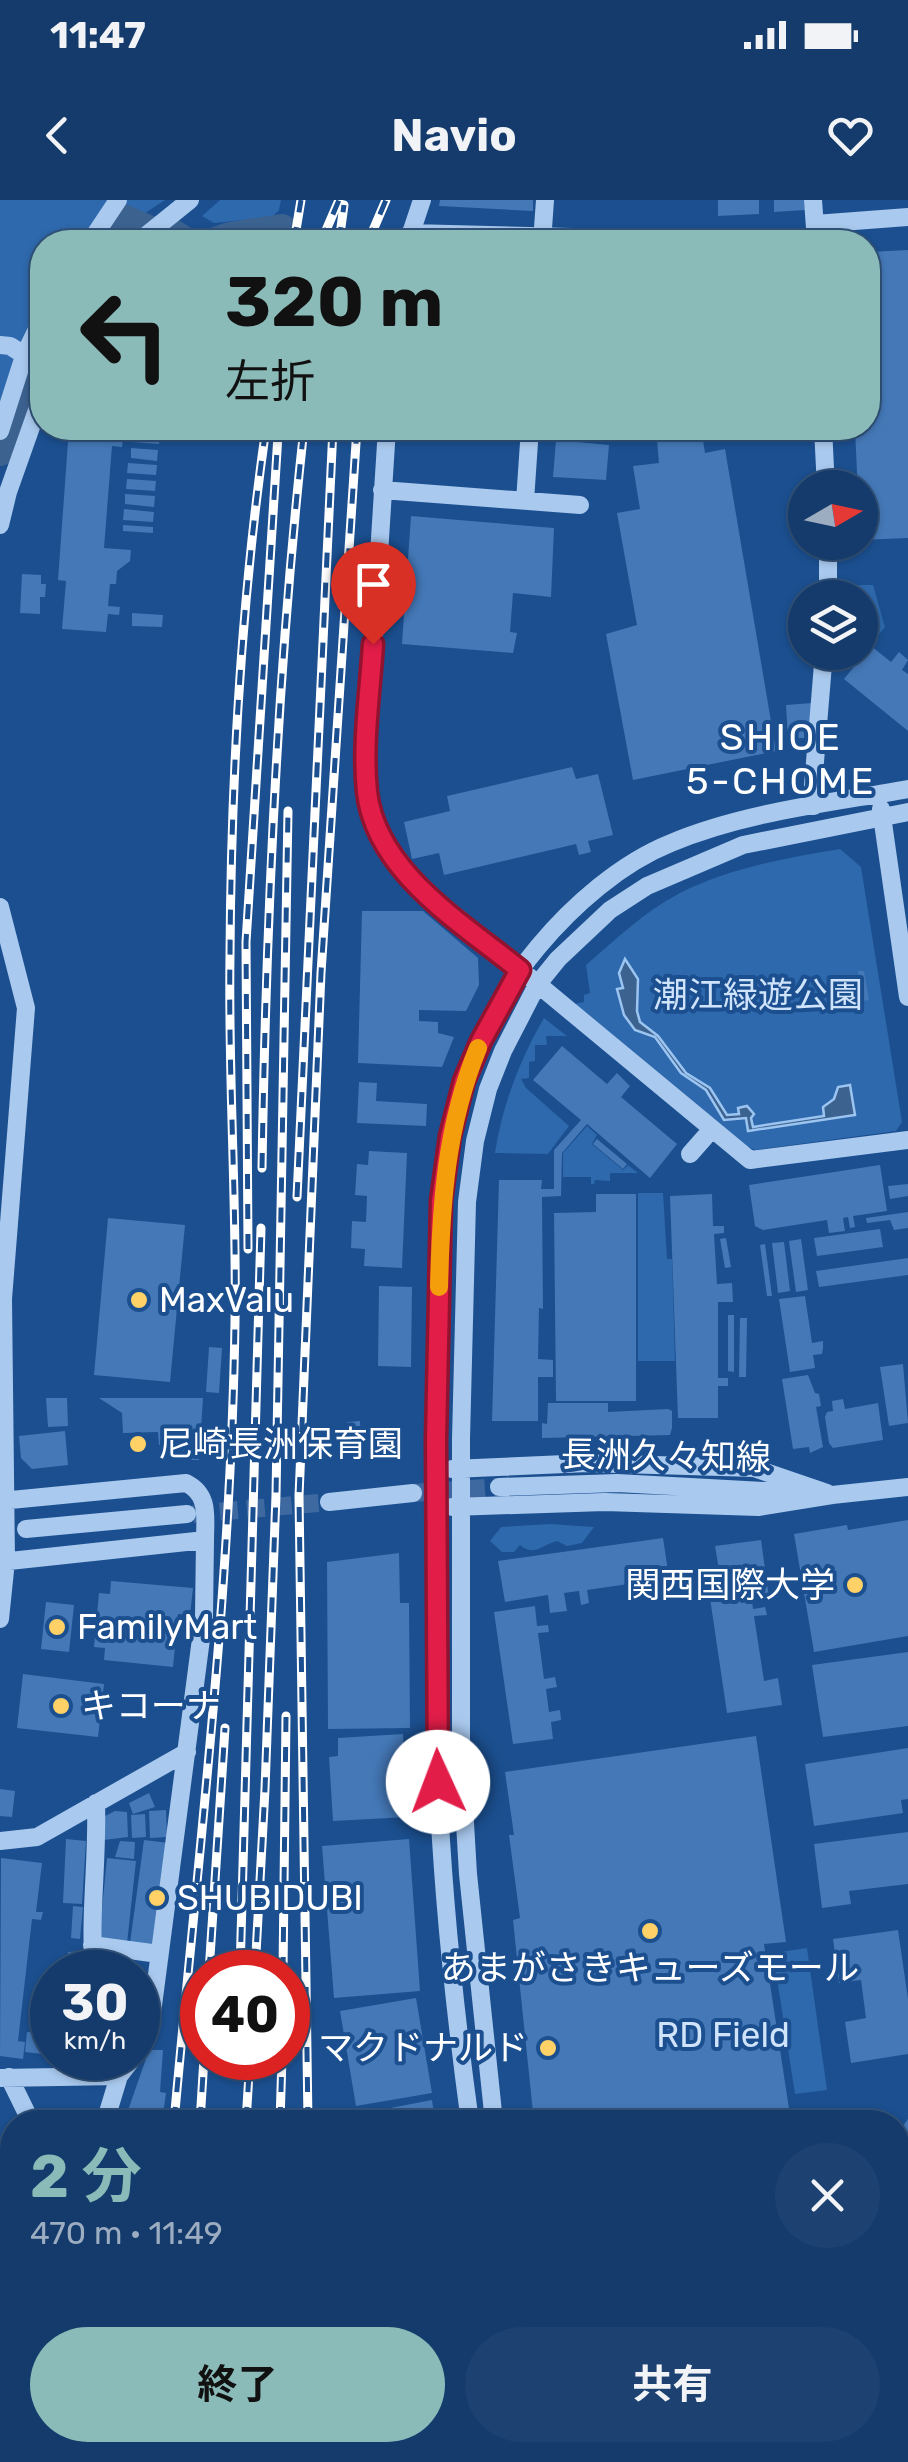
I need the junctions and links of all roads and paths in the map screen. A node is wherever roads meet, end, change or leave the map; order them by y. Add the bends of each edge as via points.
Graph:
1 (118, 200) edge
2 (190, 200) edge
3 (422, 200) edge
4 (545, 200) edge
5 (814, 200) edge
6 (908, 217) edge
7 (98, 230) edge
8 (152, 230) edge
9 (412, 230) edge
10 (543, 230) edge
11 (815, 230) edge
12 (832, 230) edge
13 (0, 345) edge
14 (30, 359) edge
15 (30, 364) edge
16 (30, 430) edge
17 (0, 431) edge
18 (386, 440) edge
19 (529, 440) edge
20 (824, 440) edge
21 (825, 470) edge
22 (382, 490) junction
23 (525, 501) junction
24 (580, 505) dead end
25 (0, 525) edge
26 (823, 670) edge
27 (908, 789) edge
28 (878, 794) junction
29 (814, 806) junction
30 (908, 812) edge
31 (882, 818) junction
32 (0, 907) edge
33 (520, 970) junction
34 (537, 986) junction
35 (908, 997) edge
36 (704, 1137) dead end
37 (908, 1140) edge
38 (690, 1154) dead end
39 (1, 1387) edge
40 (462, 1469) junction
41 (436, 1470) junction
42 (498, 1487) tunnel mouth
43 (908, 1488) edge
44 (413, 1493) tunnel mouth
45 (832, 1495) junction
46 (2, 1500) edge
47 (330, 1502) tunnel mouth
48 (461, 1506) junction
49 (437, 1507) junction
50 (187, 1514) tunnel mouth
51 (26, 1530) dead end
52 (205, 1540) junction
53 (3, 1562) edge
54 (0, 1619) edge
55 (187, 1752) junction
56 (96, 1803) junction
57 (0, 1841) edge
58 (92, 1945) junction
59 (92, 1950) edge
60 (130, 1950) edge
61 (160, 1954) edge
62 (30, 2076) edge
63 (4, 2078) edge
64 (107, 2080) edge
65 (24, 2110) edge
66 (106, 2110) edge
67 (469, 2110) edge
68 (493, 2110) edge

1 - 7 street
2 - 8 street
3 - 9 street
4 - 10 street
5 - 11 street
6 - 12 street
13 - 14 street
15 - 17 street
16 - 25 street
18 - 22 street
19 - 23 street
20 - 21 street
22 - 23 street
22 - 33 street via 366,760 373,819 385,848 418,885
23 - 24 street
26 - 29 street
27 - 28 street
28 - 29 street
28 - 31 street
29 - 33 street via 716,828 636,860 598,888
30 - 31 street
31 - 34 street via 743,845 681,868 610,910
31 - 35 street
32 - 39 street via 26,1008
33 - 34 street
33 - 41 street via 464,1081 450,1136 441,1201
34 - 37 street via 750,1160
34 - 40 street via 503,1051 474,1142 466,1202
36 - 38 street
39 - 46 street
40 - 41 street
40 - 45 street via 588,1463 754,1468
40 - 48 street
41 - 49 street
42 - 45 street, 長洲久々知線 via 617,1483
43 - 45 street
44 - 47 street
45 - 48 street via 758,1507
46 - 52 street via 186,1483 204,1499
46 - 53 street
48 - 49 street
48 - 68 street via 466,1844
49 - 67 street via 440,1822
50 - 51 street
52 - 53 street
52 - 55 street via 204,1616
53 - 54 street
55 - 56 street
55 - 61 street
56 - 57 street via 37,1836
56 - 58 street
58 - 59 street
58 - 60 street
62 - 63 street
63 - 65 street
64 - 66 street

